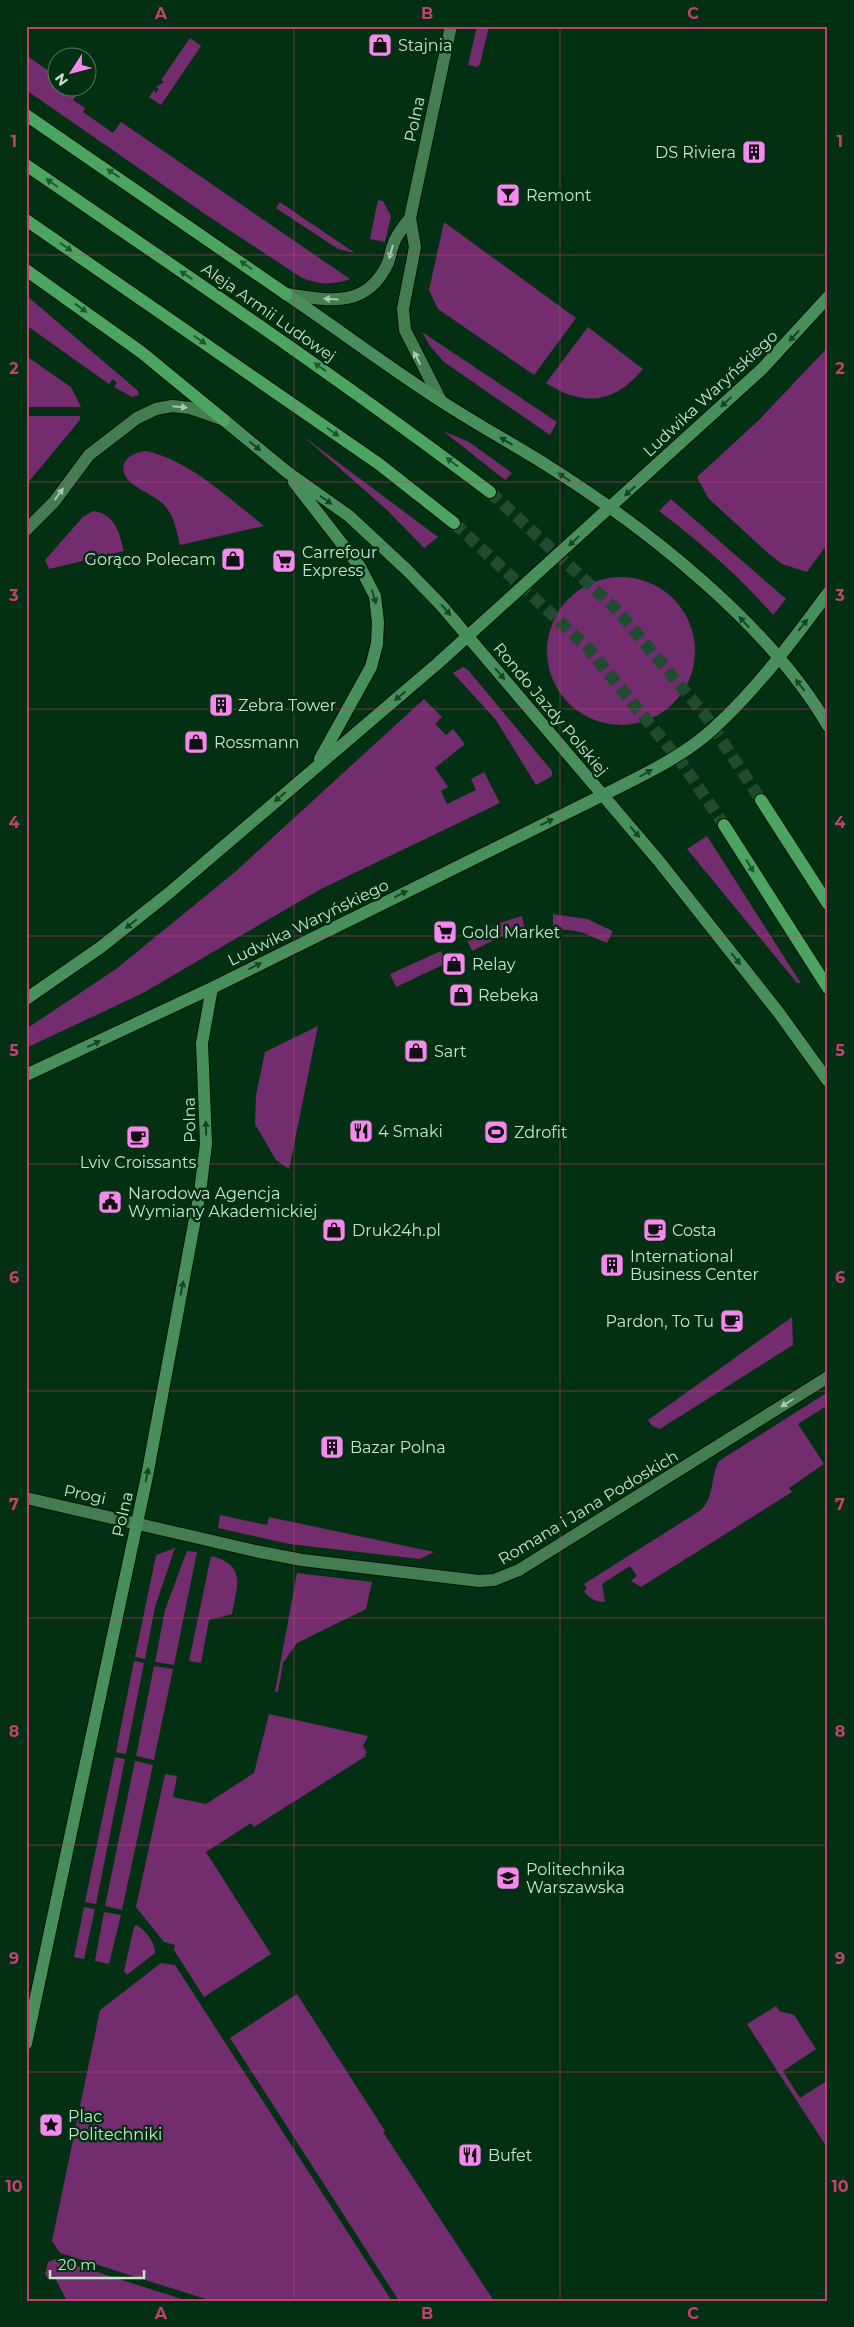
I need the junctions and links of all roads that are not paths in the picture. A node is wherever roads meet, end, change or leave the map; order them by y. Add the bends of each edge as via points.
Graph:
1 (450, 26) edge
2 (26, 115) edge
3 (26, 165) edge
4 (410, 218) junction
5 (26, 220) edge
6 (26, 270) edge
7 (286, 294) junction
8 (828, 297) edge
9 (441, 401) junction
10 (224, 420) junction
11 (287, 472) junction
12 (490, 492) tunnel mouth
13 (610, 508) junction
14 (454, 523) tunnel mouth
15 (26, 530) edge
16 (828, 593) edge
17 (468, 636) junction
18 (777, 657) junction
19 (828, 726) edge
20 (317, 765) junction
21 (603, 795) junction
22 (761, 800) tunnel mouth
23 (724, 824) tunnel mouth
24 (828, 904) edge
25 (212, 988) junction
26 (828, 988) edge
27 (26, 999) edge
28 (26, 1076) edge
29 (828, 1082) edge
30 (828, 1377) edge
31 (26, 1498) edge
32 (136, 1523) junction
33 (26, 2044) edge

1 - 4 street, Polna
7 -> 2 main road
12 -> 3 main road, Aleja Armii Ludowej via 314,363
4 -> 7 street, Polna via 394,243 384,270 365,292 339,300
9 -> 4 street, Polna via 405,330 403,309 415,247
5 -> 14 main road via 379,464
6 -> 10 main road via 141,352
7 - 9 main road
8 -> 13 main road, Ludwika Waryńskiego via 762,369
13 -> 9 main road
10 -> 11 main road
15 -> 10 street via 54,502 89,455 137,418 172,406 190,408
11 -> 17 main road, Rondo Jazdy Polskiej via 349,516 426,589
11 -> 20 main road via 360,567 375,596 378,622 371,667
13 -> 17 main road
18 -> 13 main road via 724,600
18 -> 16 main road
17 -> 20 main road
17 -> 21 main road, Rondo Jazdy Polskiej
19 -> 18 main road
21 -> 18 main road, Rondo Jazdy Polskiej via 688,748 714,728
20 -> 27 main road via 169,893 101,947
25 -> 21 main road, Ludwika Waryńskiego
21 -> 29 main road via 767,998
22 - 24 main road
23 -> 26 main road
28 -> 25 main road, Ludwika Waryńskiego
32 -> 25 main road, Polna via 167,1378 204,1168 205,1104 201,1051
30 -> 32 street, Romana i Jana Podoskich via 505,1577 465,1580 302,1560
31 - 32 street, Progi
32 - 33 main road, Polna

